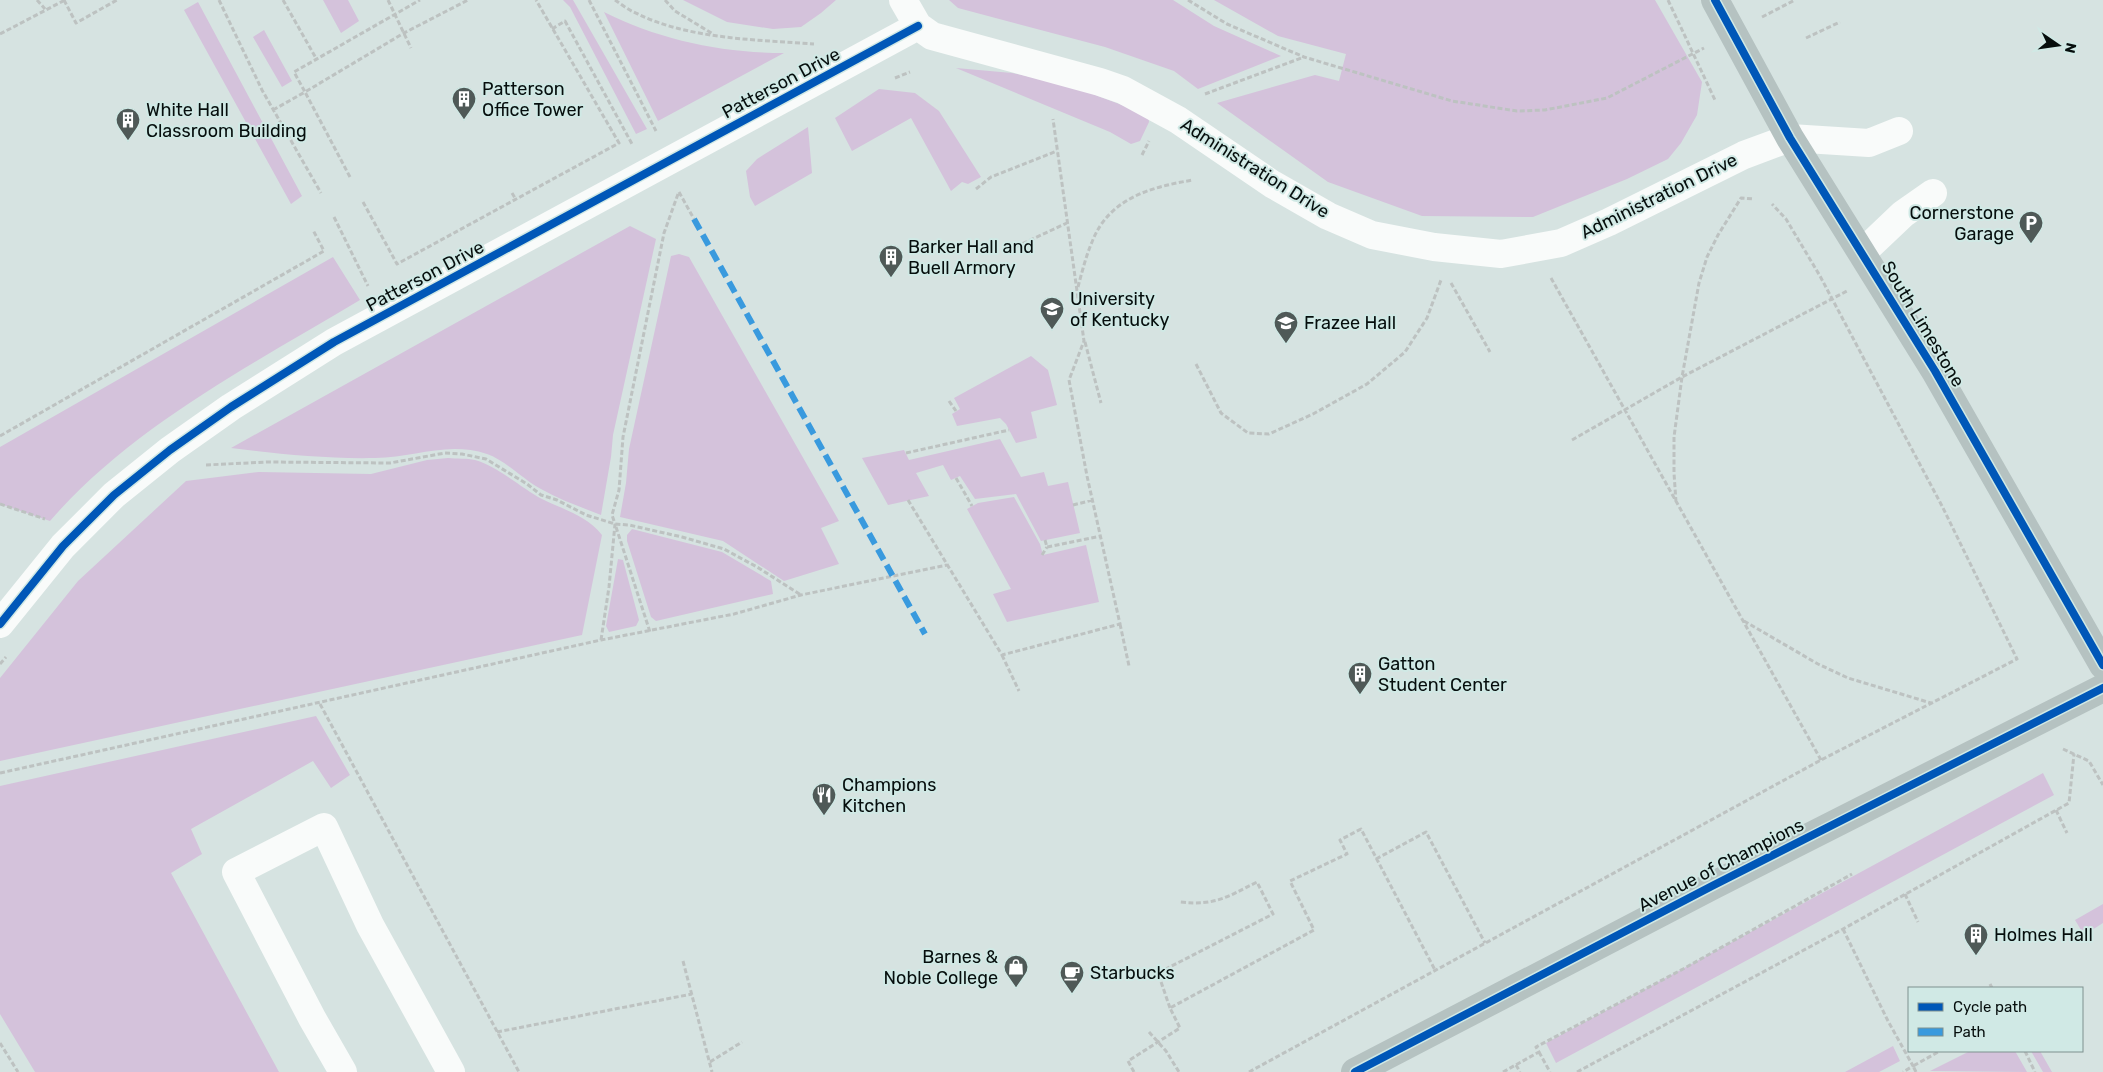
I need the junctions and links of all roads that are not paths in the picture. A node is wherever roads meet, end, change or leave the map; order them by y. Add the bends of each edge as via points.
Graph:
1 (903, 0) edge
2 (1715, 0) edge
3 (918, 26) junction
4 (1899, 131) dead end
5 (1790, 138) junction
6 (1933, 194) dead end
7 (1868, 263) junction
8 (0, 624) edge
9 (2103, 665) edge
10 (2103, 688) edge
11 (343, 1072) edge
12 (451, 1072) edge
13 (1355, 1072) edge

1 - 3 street
2 - 5 main road, South Limestone
3 - 5 street, Administration Drive via 932,36 1123,90 1178,120 1272,184 1328,216 1372,234 1434,247 1501,254 1561,243 1744,155
3 - 8 street, Patterson Drive via 334,342 231,407 114,495 62,546
4 - 5 street via 1869,143
5 - 7 main road, South Limestone
6 - 7 street via 1903,214
7 - 9 main road, South Limestone via 1935,371
10 - 13 main road, Avenue of Champions
11 - 12 street via 236,872 324,827 370,926

